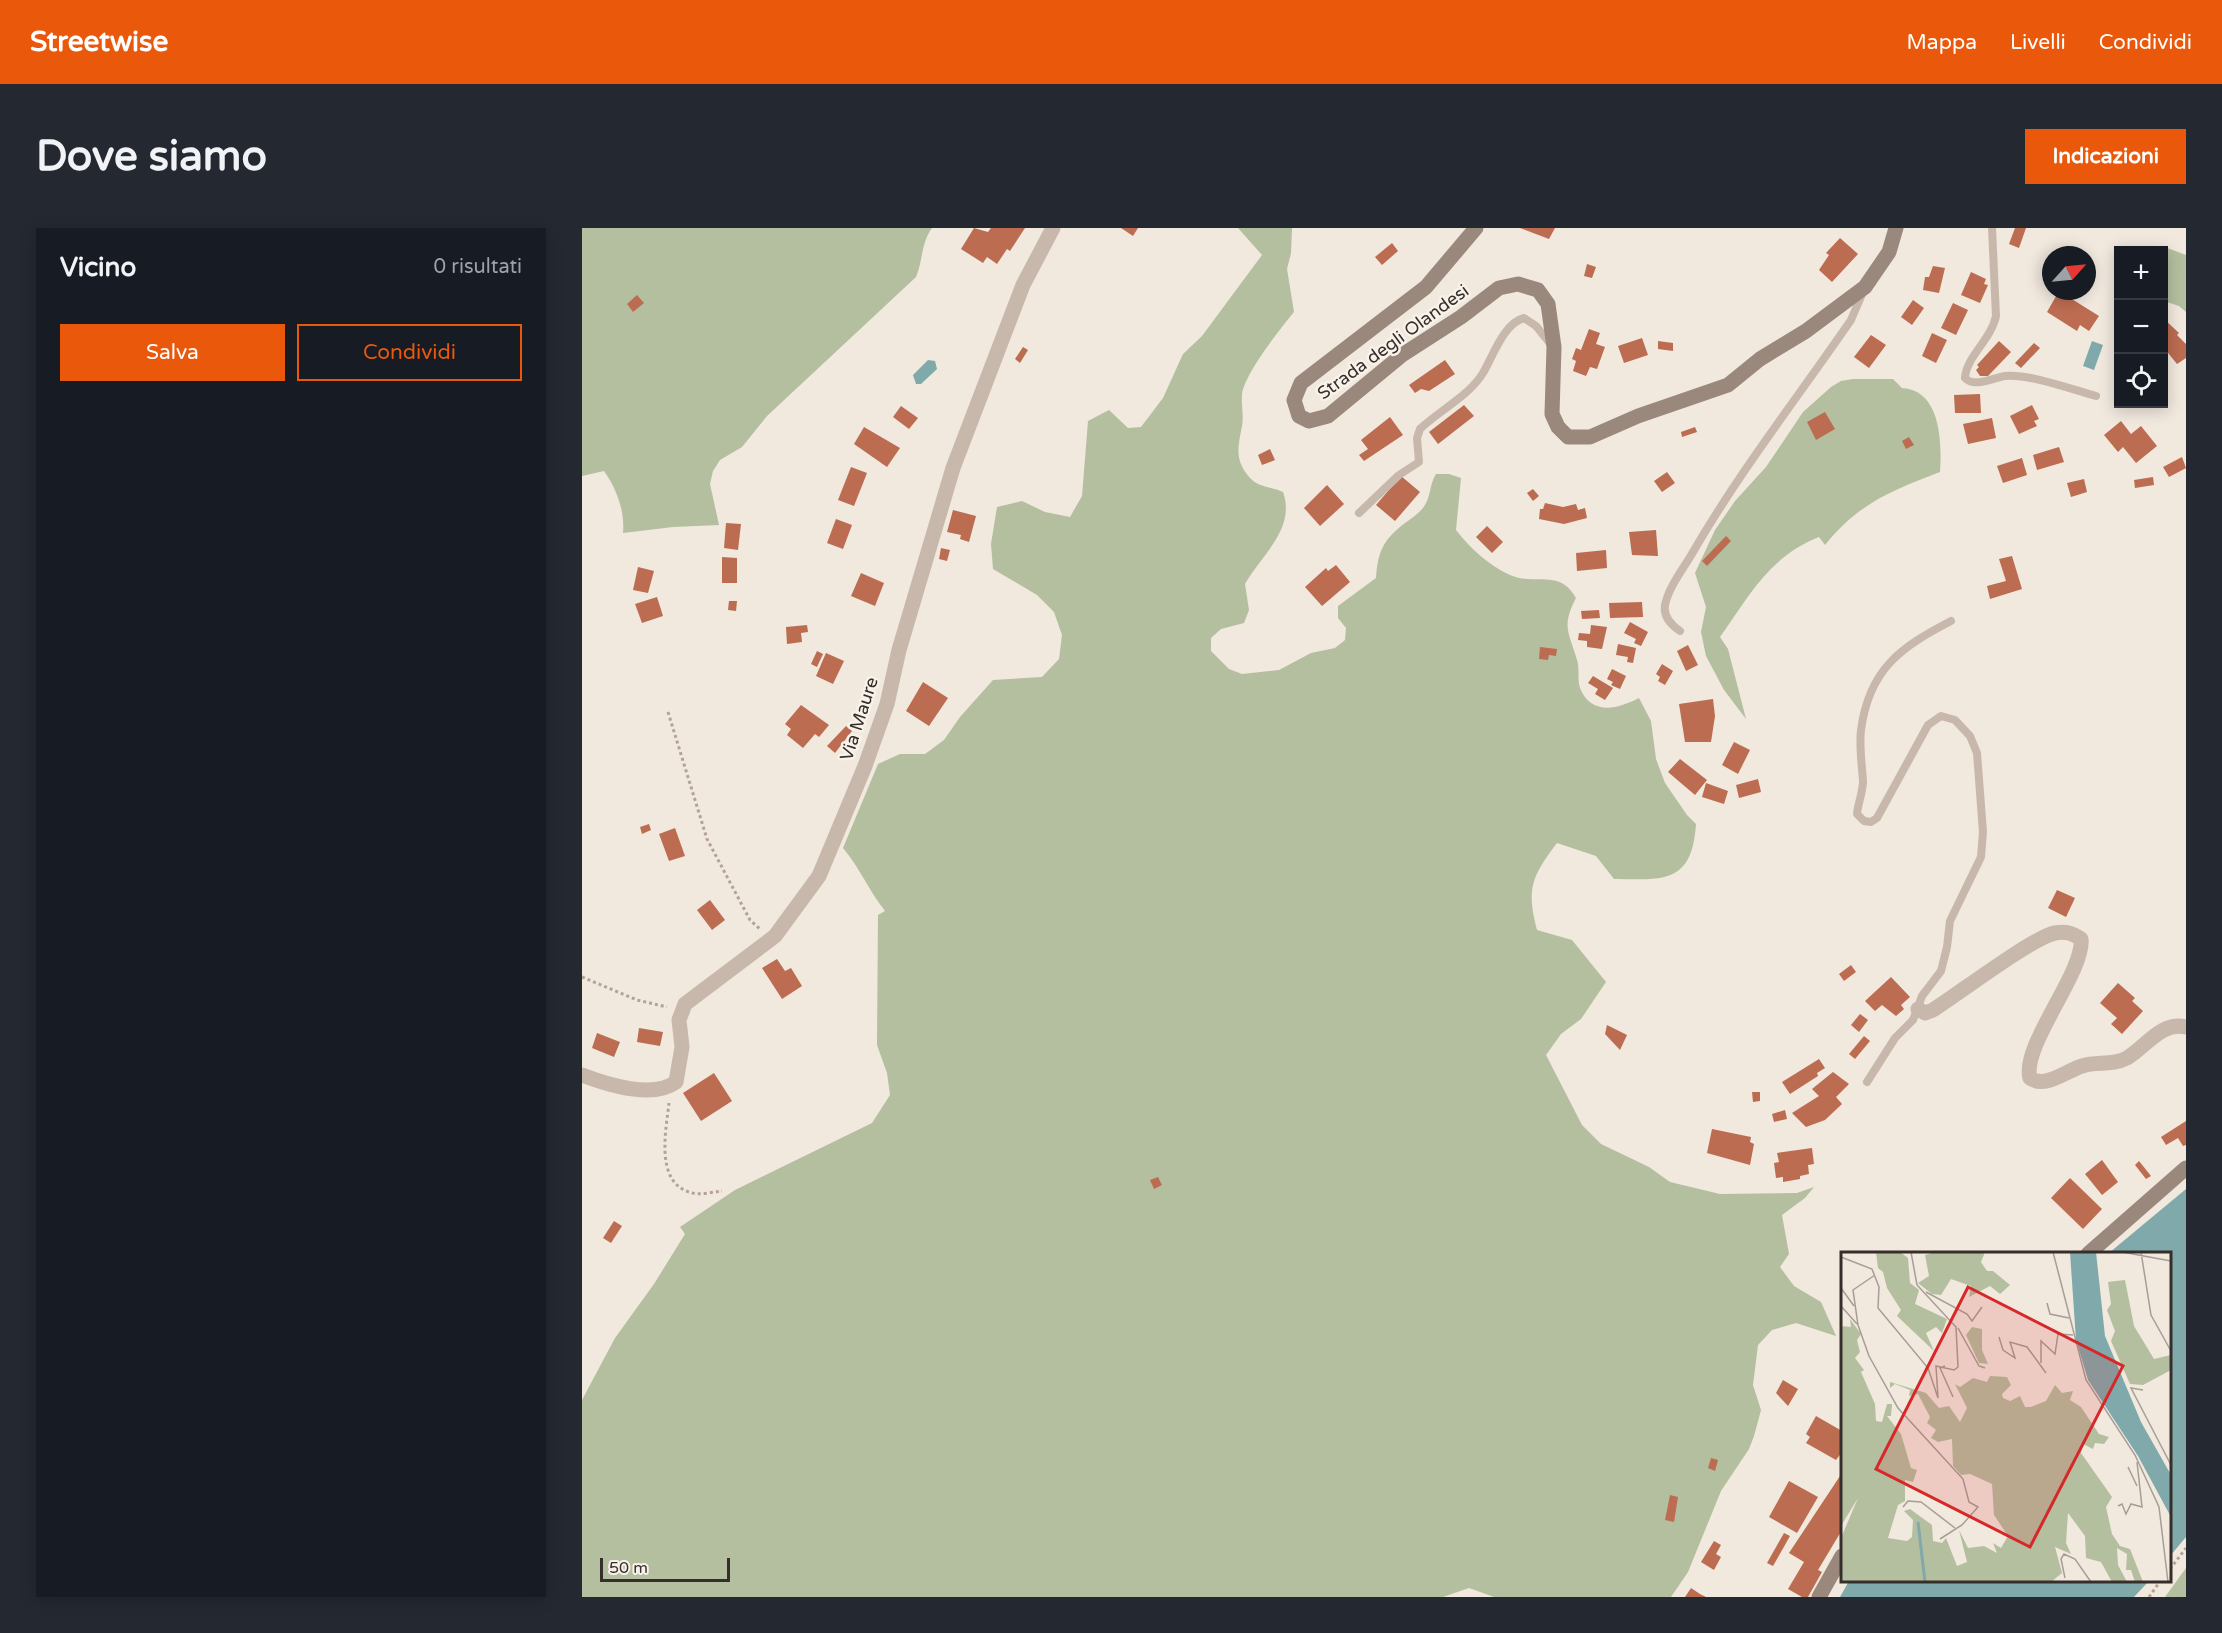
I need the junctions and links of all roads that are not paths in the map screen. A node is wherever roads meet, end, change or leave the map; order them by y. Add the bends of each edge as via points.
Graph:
1 (1053, 228) edge
2 (1476, 228) edge
3 (1896, 228) edge
4 (1992, 228) edge
5 (1865, 287) junction
6 (1554, 347) junction
7 (2096, 396) dead end
8 (1359, 513) dead end
9 (1951, 621) dead end
10 (1680, 631) dead end
11 (1918, 1009) junction
12 (2186, 1027) edge
13 (582, 1075) edge
14 (1867, 1082) dead end
15 (2186, 1168) edge
16 (2090, 1252) edge
17 (1841, 1558) edge
18 (1819, 1597) edge

1 - 13 street, Via Maure via 1023,285 953,468 887,704 819,876 775,936 680,1011 680,1070 676,1082 650,1092
2 - 6 main road, Strada degli Olandesi via 1426,287 1301,383 1294,400 1299,416 1309,421 1328,416 1402,355 1498,288 1518,284 1538,290 1548,304
3 - 5 main road, Strada degli Olandesi via 1889,252
4 - 7 lane via 1994,328 1968,365 1965,378 1973,382 2006,375
5 - 6 main road, Strada degli Olandesi via 1728,385 1590,437 1568,437 1552,414
5 - 10 lane via 1851,320 1714,514 1673,586 1665,606 1666,616
6 - 8 lane via 1530,321 1517,320 1473,387 1420,429 1419,462 1399,475
9 - 11 lane via 1912,641 1886,666 1870,695 1861,731 1863,783 1857,814 1868,822 1877,818 1929,725 1941,716 1955,720 1970,736 1977,753 1981,857 1950,921 1941,971 1922,996
11 - 12 street via 1925,1013 1933,1010 2035,943 2053,933 2071,932 2081,939 2082,951 2032,1058 2030,1078 2044,1081 2083,1065 2114,1063 2128,1058 2170,1027
11 - 14 lane
15 - 16 main road
17 - 18 main road

